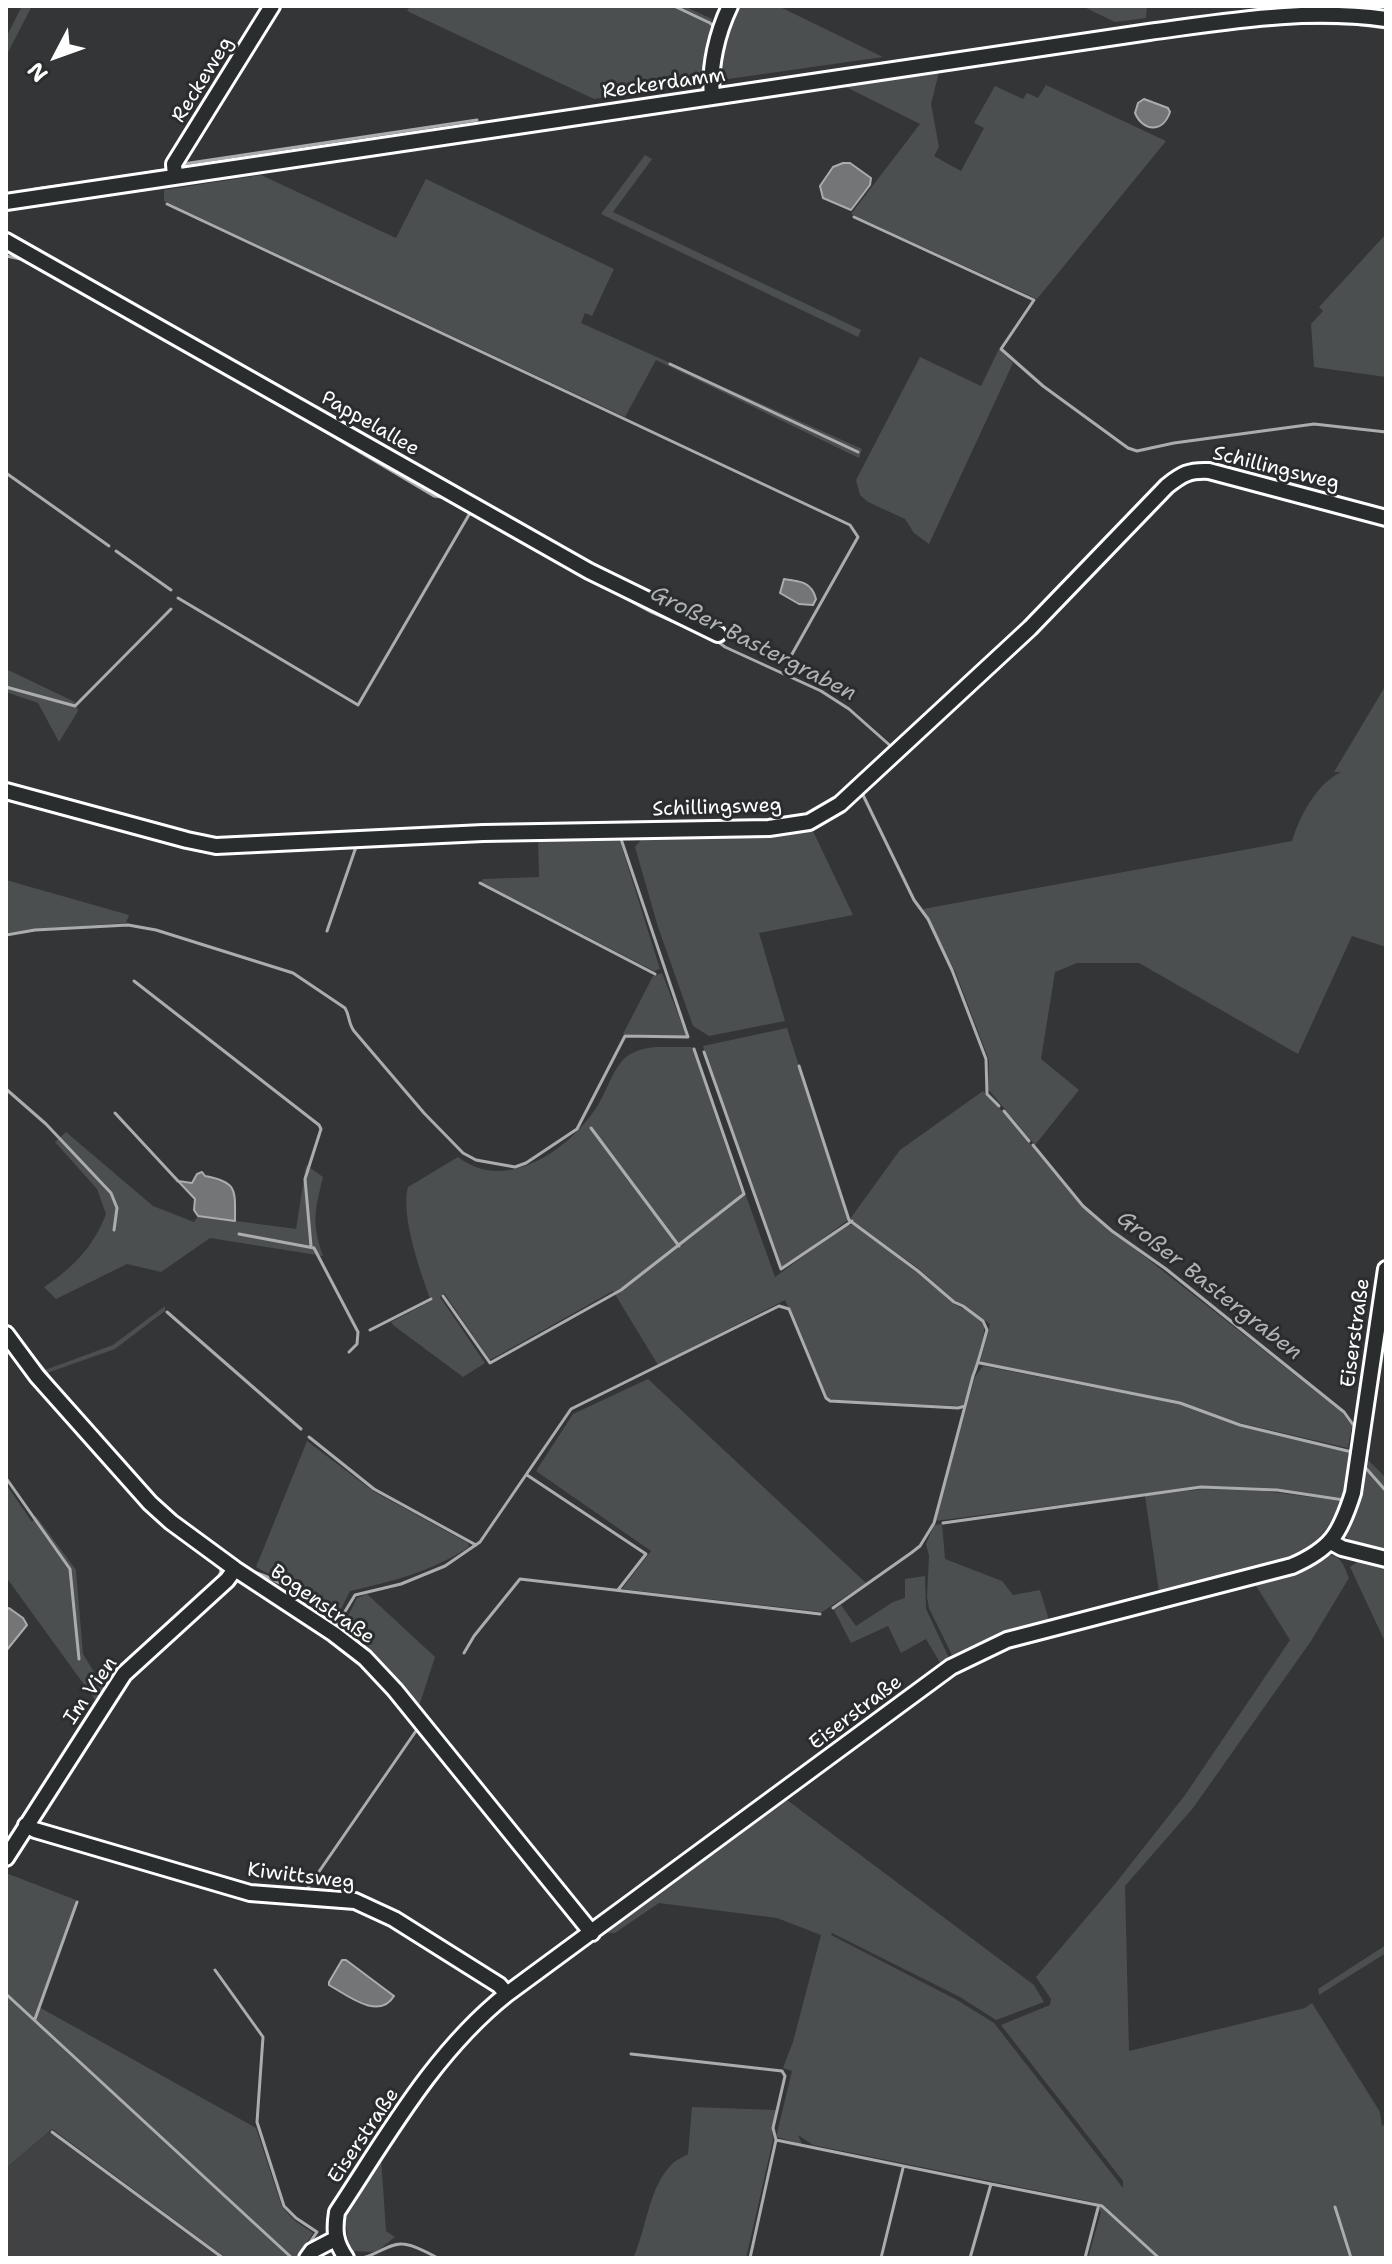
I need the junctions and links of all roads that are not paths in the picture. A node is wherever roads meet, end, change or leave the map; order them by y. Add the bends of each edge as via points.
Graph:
1 (272, 6) edge
2 (730, 6) edge
3 (1386, 19) edge
4 (712, 97) junction
5 (175, 177) junction
6 (6, 202) edge
7 (6, 241) edge
8 (1386, 518) edge
9 (718, 634) dead end
10 (6, 791) edge
11 (1386, 1269) edge
12 (6, 1334) edge
13 (1331, 1542) junction
14 (1386, 1559) edge
15 (235, 1569) junction
16 (26, 1825) junction
17 (6, 1858) edge
18 (592, 1933) junction
19 (507, 1994) junction
20 (335, 2239) junction
21 (307, 2258) edge
22 (346, 2258) edge

1 - 5 street, Reckeweg via 174,164
2 - 4 street via 716,43
3 - 4 street, Reckerdamm via 1328,13 1272,16
4 - 5 street, Reckerdamm
5 - 6 street, Reckerdamm
7 - 9 street, Pappelallee via 589,571
8 - 10 street, Schillingsweg via 1209,471 1183,473 872,777 824,815 796,825 216,846
11 - 13 street, Eiserstraße via 1353,1493
12 - 15 street, Bogenstraße via 150,1503
13 - 14 street
13 - 18 street, Eiserstraße via 1292,1566 974,1653
15 - 16 street, Im Vien via 124,1674
15 - 18 street, Bogenstraße via 365,1658
16 - 17 street, Im Vien
16 - 19 street, Kiwittsweg via 250,1893 355,1901 394,1919
18 - 19 street, Eiserstraße
19 - 20 street, Eiserstraße via 459,2038 426,2078 337,2212
20 - 21 street
20 - 22 street

